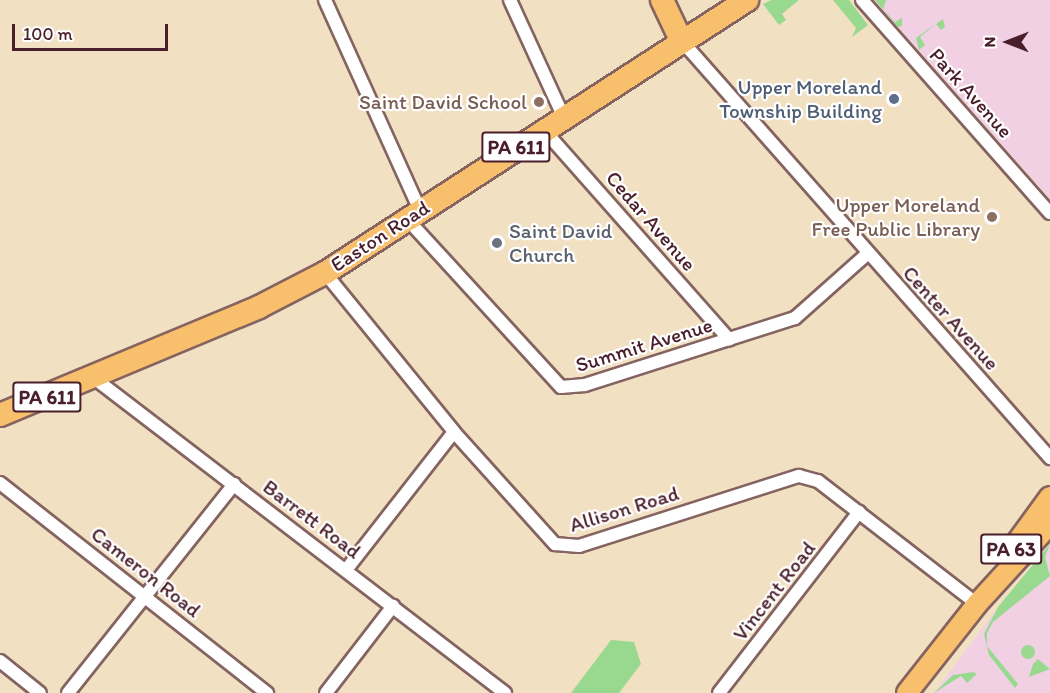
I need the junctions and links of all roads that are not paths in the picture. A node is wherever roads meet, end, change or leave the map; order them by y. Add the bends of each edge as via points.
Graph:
1 (326, 0) edge
2 (510, 0) edge
3 (662, 0) edge
4 (862, 0) edge
5 (742, 3) edge
6 (681, 40) junction
7 (563, 116) junction
8 (543, 129) junction
9 (1050, 213) edge
10 (414, 214) junction
11 (867, 254) junction
12 (325, 273) junction
13 (729, 339) junction
14 (94, 378) junction
15 (0, 415) edge
16 (454, 432) junction
17 (1050, 458) edge
18 (0, 483) edge
19 (234, 484) junction
20 (1050, 497) edge
21 (859, 512) junction
22 (1050, 524) edge
23 (346, 570) junction
24 (144, 596) junction
25 (977, 604) junction
26 (393, 606) junction
27 (0, 661) edge
28 (40, 693) edge
29 (68, 693) edge
30 (267, 693) edge
31 (326, 693) edge
32 (505, 693) edge
33 (719, 693) edge
34 (907, 693) edge

1 - 10 street, Summit Avenue via 378,118
2 - 7 street
3 - 6 highway
4 - 9 street, Park Avenue
5 - 6 highway, Easton Road / PA 611
6 - 7 highway, Easton Road / PA 611
6 - 11 street, Center Avenue
7 - 8 highway, Easton Road / PA 611
8 - 10 highway, Easton Road / PA 611
8 - 13 street, Cedar Avenue
10 - 12 highway, Easton Road / PA 611
10 - 13 street, Summit Avenue via 561,387 585,385
11 - 13 street, Summit Avenue via 795,318
11 - 17 street, Center Avenue
12 - 14 highway, Easton Road / PA 611
12 - 16 street, Allison Road
14 - 15 highway, Easton Road / PA 611
14 - 19 street, Barrett Road
16 - 21 street, Allison Road via 543,536 568,548 799,476 818,481
16 - 23 street
18 - 24 street, Cameron Road
19 - 23 street, Barrett Road
19 - 24 street
20 - 25 main road, PA 63
21 - 25 street, Allison Road
21 - 33 street, Vincent Road
22 - 25 main road, PA 63
23 - 26 street, Barrett Road
24 - 29 street
24 - 30 street, Cameron Road
25 - 34 main road, PA 63
26 - 31 street
26 - 32 street, Barrett Road
27 - 28 street

